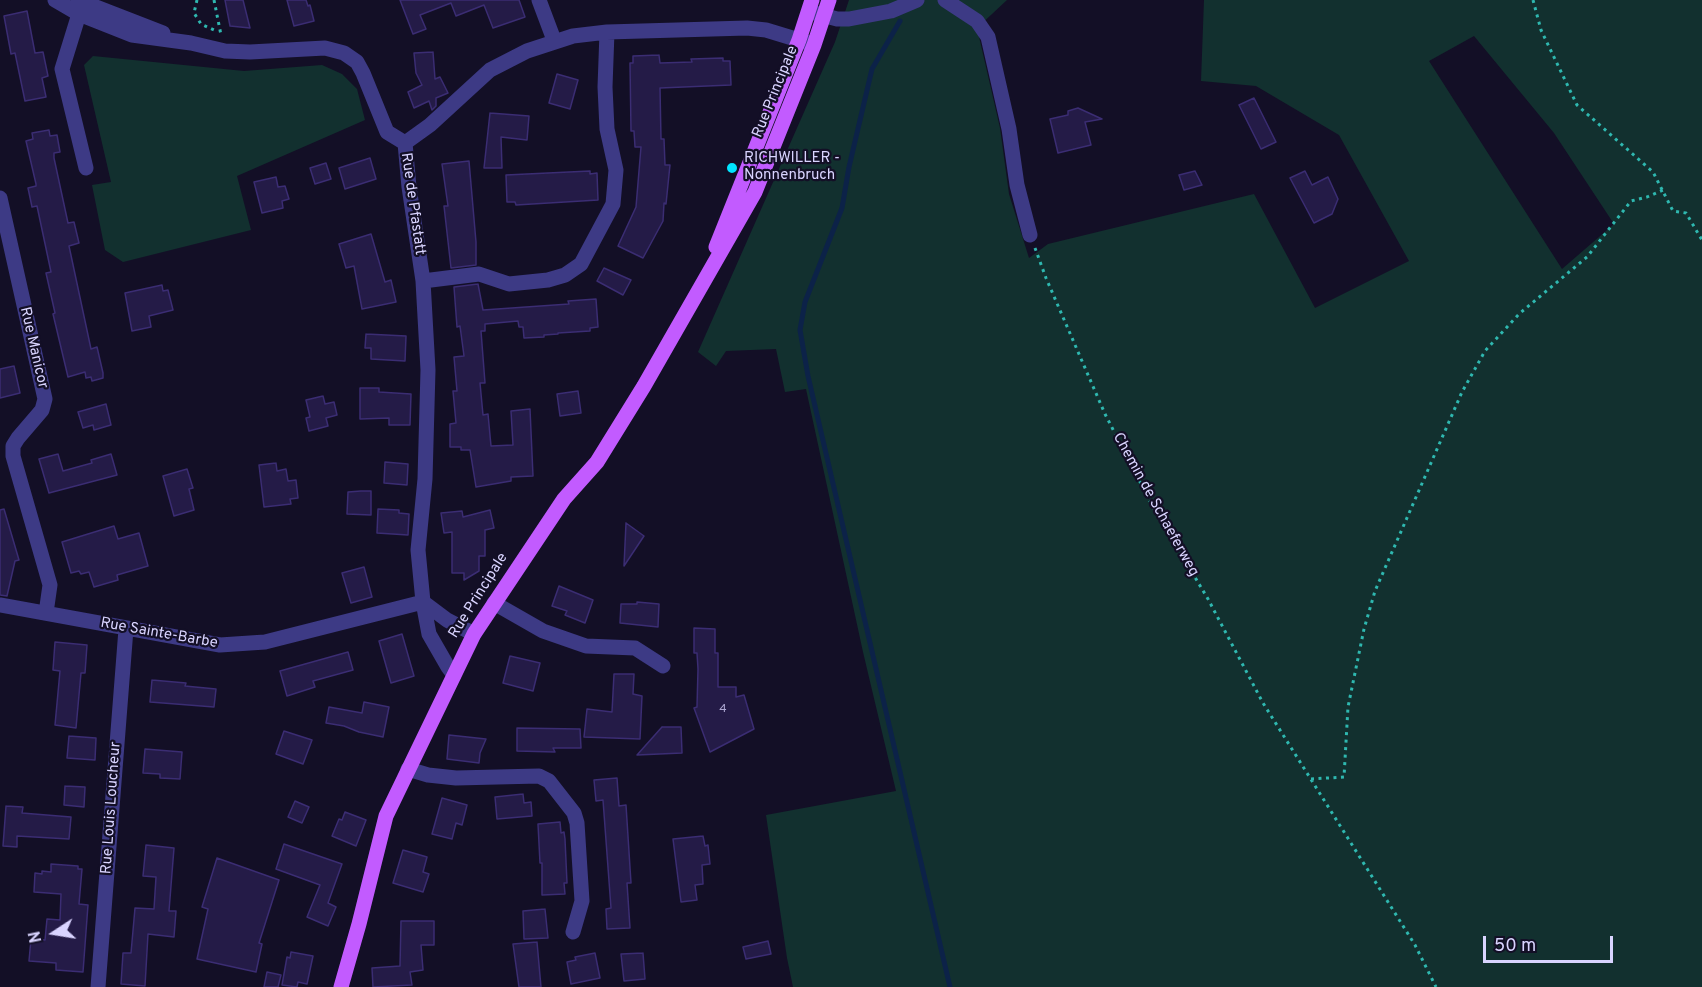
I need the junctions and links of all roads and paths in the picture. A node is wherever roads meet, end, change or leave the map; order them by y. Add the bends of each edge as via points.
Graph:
1 (55, 0) edge
2 (197, 0) edge
3 (214, 0) edge
4 (538, 0) edge
5 (829, 0) edge
6 (917, 0) edge
7 (945, 0) edge
8 (1533, 0) edge
9 (810, 5) edge
10 (79, 7) edge
11 (824, 16) junction
12 (607, 32) junction
13 (220, 34) junction
14 (554, 40) junction
15 (799, 40) junction
16 (814, 45) junction
17 (225, 51) junction
18 (405, 143) junction
19 (86, 168) dead end
20 (1663, 190) junction
21 (0, 198) edge
22 (1030, 235) joint
23 (1702, 240) edge
24 (5, 248) edge
25 (423, 281) junction
26 (700, 289) junction
27 (423, 602) junction
28 (494, 603) junction
29 (0, 605) edge
30 (46, 613) junction
31 (126, 628) junction
32 (474, 634) junction
33 (663, 666) dead end
34 (454, 675) junction
35 (408, 769) junction
36 (1311, 779) junction
37 (573, 932) dead end
38 (98, 987) edge
39 (341, 987) edge
40 (1436, 987) edge

1 - 10 street
2 - 13 path via 194,13 201,24
3 - 13 path
4 - 14 street
5 - 11 main road, Rue Principale
6 - 11 street via 891,11 849,19
7 - 22 street via 977,21 988,37
8 - 20 path via 1541,30 1577,105 1653,172
9 - 11 street
9 - 15 main road, Rue Principale
10 - 17 street via 132,35
10 - 19 street via 62,69
11 - 16 main road, Rue Principale
12 - 14 street, Rue de Pfastatt
12 - 15 street, Rue de Pfastatt via 747,28
12 - 25 street via 605,87 607,129 616,170 614,192 612,204 581,264 548,280 509,284 479,274
13 - 17 path
14 - 18 street, Rue de Pfastatt via 490,70
15 - 16 street, Rue de Pfastatt
15 - 26 main road, Rue Principale
16 - 26 main road, Rue Principale via 755,192
17 - 18 street via 325,48 344,53 357,62 363,73 387,132
18 - 25 street, Rue de Pfastatt
20 - 23 path via 1673,211 1686,213
20 - 36 path via 1631,201 1587,257 1519,314 1485,351 1462,392 1375,591 1348,707 1344,777
21 - 24 street, Rue Manicor
22 - 36 path, Chemin de Schaeferweg via 1105,414 1153,507 1263,703
24 - 30 street, Rue Manicor via 45,399 42,410 13,446 13,456 50,585
25 - 27 street, Rue de Pfastatt via 428,370 425,479 418,550
26 - 28 main road, Rue Principale via 597,462 564,499
27 - 31 street, Rue Sainte-Barbe via 265,642 220,645
27 - 32 street
27 - 34 street, Rue de Pfastatt via 429,634
28 - 32 main road, Rue Principale
28 - 33 street via 543,631 586,646 635,648
29 - 30 street, Rue Sainte-Barbe
30 - 31 street, Rue Sainte-Barbe
31 - 38 street, Rue Louis Loucheur
32 - 34 main road, Rue Principale
34 - 35 main road, Rue Principale
35 - 37 street via 456,778 539,776 549,781 574,813 577,823 582,901
35 - 39 main road, Rue Principale via 386,816
36 - 40 path, Chemin de Schaeferweg via 1415,945

